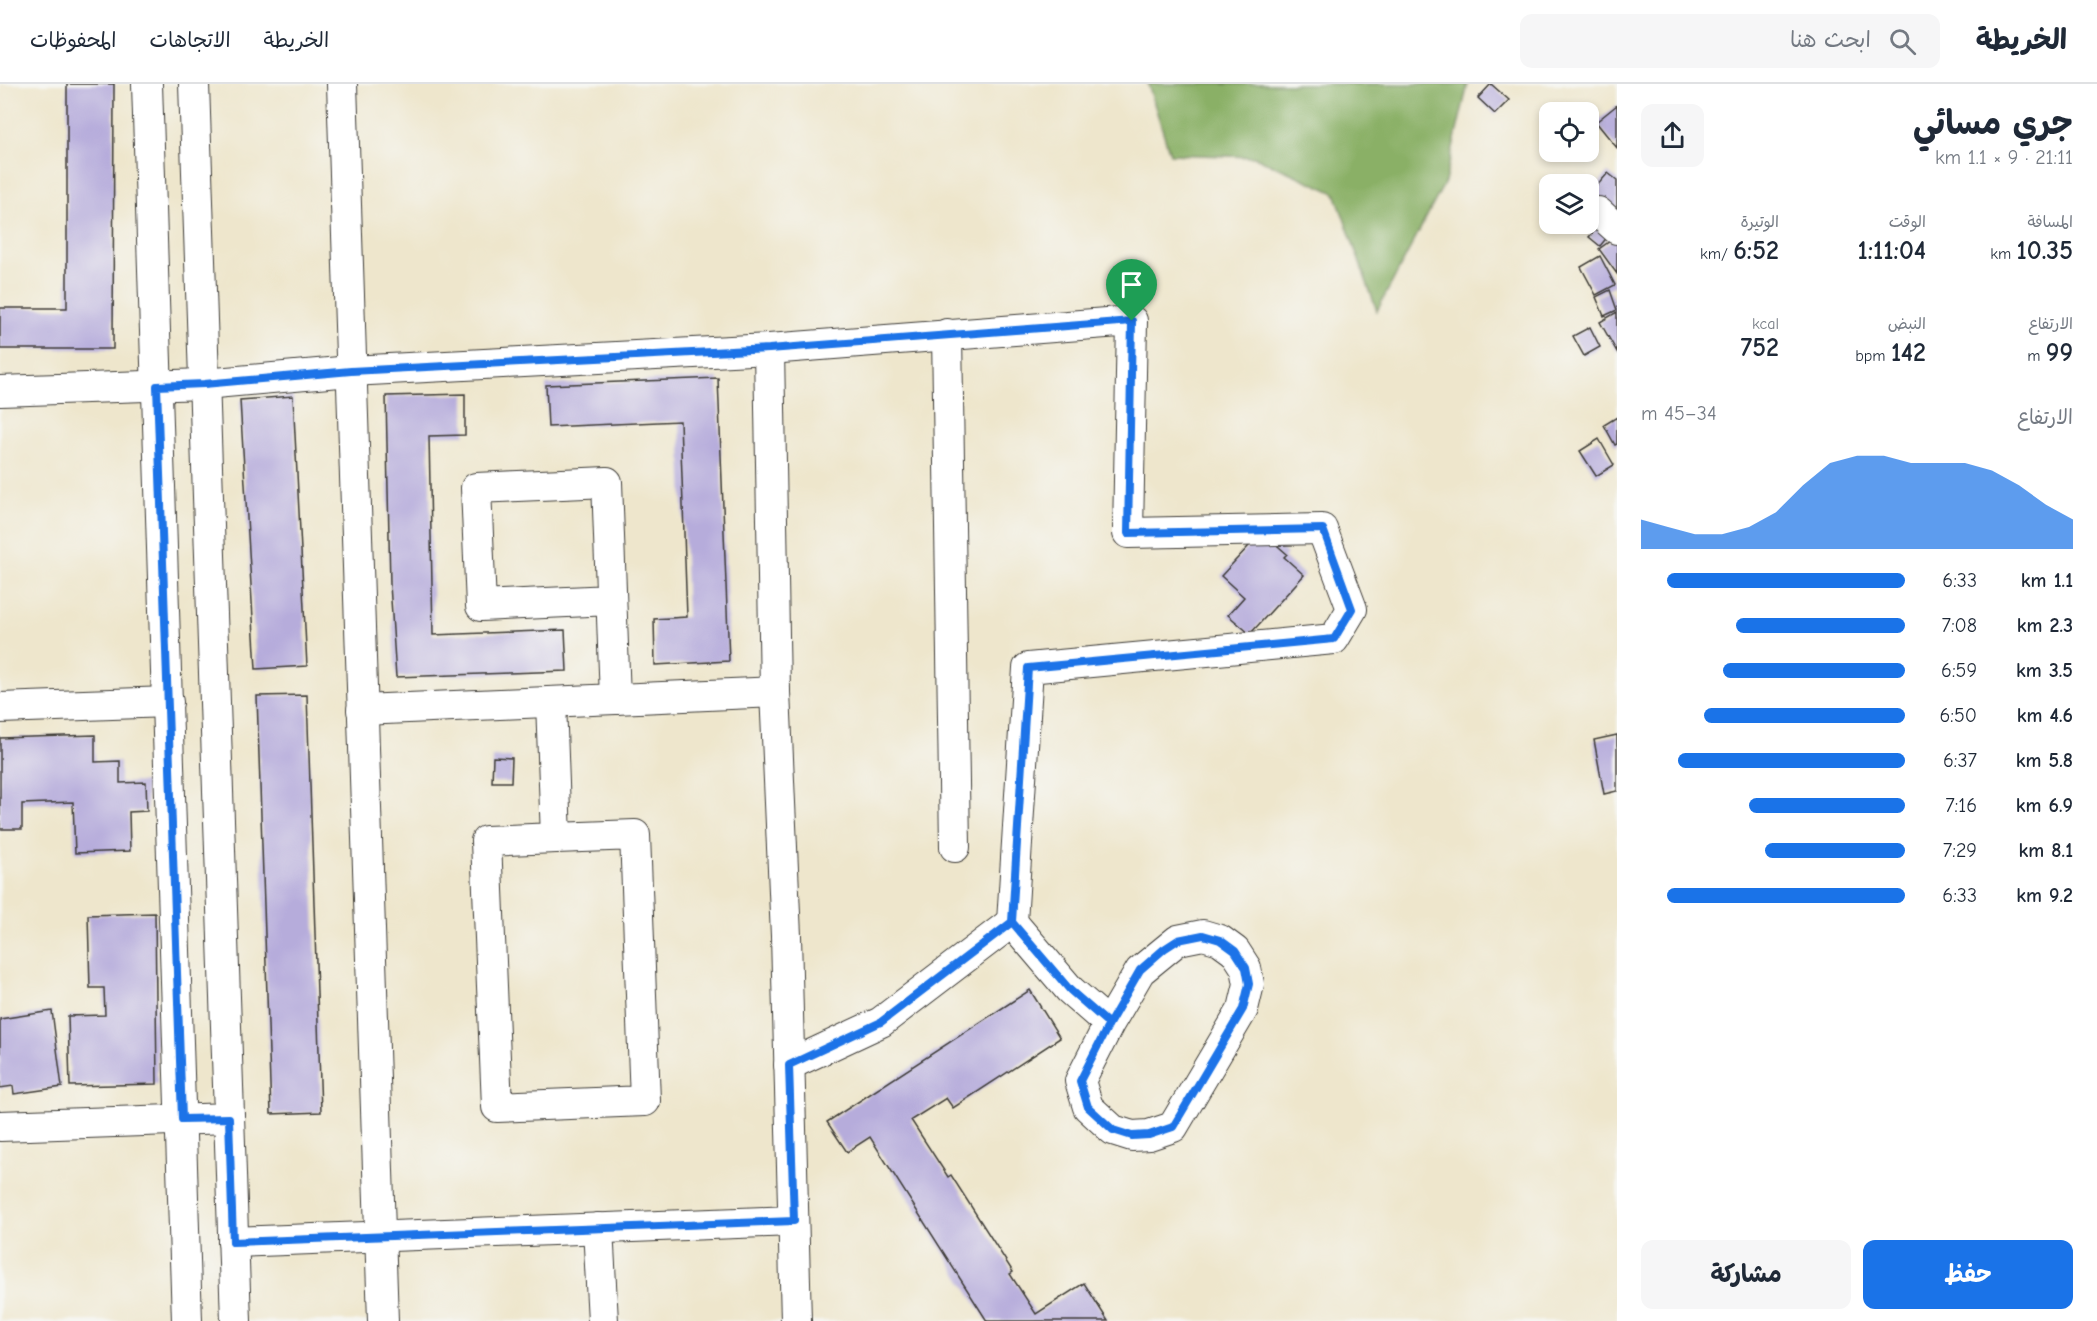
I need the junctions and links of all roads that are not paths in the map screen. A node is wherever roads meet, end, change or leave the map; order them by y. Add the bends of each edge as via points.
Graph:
1 (147, 84) edge
2 (194, 84) edge
3 (342, 84) edge
4 (947, 334) junction
5 (769, 349) junction
6 (351, 371) junction
7 (204, 384) junction
8 (157, 386) junction
9 (0, 391) edge
10 (611, 600) junction
11 (775, 692) junction
12 (615, 699) junction
13 (168, 702) junction
14 (551, 702) junction
15 (0, 708) edge
16 (362, 710) junction
17 (556, 838) junction
18 (955, 847) dead end
19 (1012, 922) junction
20 (1109, 1024) junction
21 (789, 1065) junction
22 (229, 1118) junction
23 (182, 1119) junction
24 (0, 1126) edge
25 (794, 1221) junction
26 (598, 1228) junction
27 (379, 1236) junction
28 (233, 1242) junction
29 (187, 1321) edge
30 (236, 1321) edge
31 (383, 1321) edge
32 (603, 1321) edge
33 (796, 1321) edge

1 - 8 street
2 - 7 street
3 - 6 street
4 - 5 street
4 - 18 street
4 - 19 street via 1132,321 1128,533 1323,529 1352,609 1334,639 1028,668
5 - 6 street
5 - 11 street
6 - 7 street
6 - 16 street
7 - 8 street
7 - 22 street
8 - 9 street
8 - 13 street
10 - 10 street via 607,482 476,488 481,606
10 - 12 street
11 - 12 street
11 - 21 street
12 - 14 street
13 - 15 street
13 - 23 street
14 - 16 street
14 - 17 street
16 - 27 street
17 - 17 street via 635,835 645,1101 497,1107 486,841
19 - 20 street via 1070,990
19 - 21 street via 881,1022
20 - 20 street via 1140,970 1178,940 1203,935 1220,940 1235,951 1246,968 1249,984 1243,1009 1173,1127 1132,1136 1113,1130 1088,1107 1080,1081
21 - 25 street
22 - 23 street
22 - 28 street
23 - 24 street
23 - 29 street
25 - 26 street
25 - 33 street
26 - 27 street
26 - 32 street
27 - 28 street
27 - 31 street
28 - 30 street

